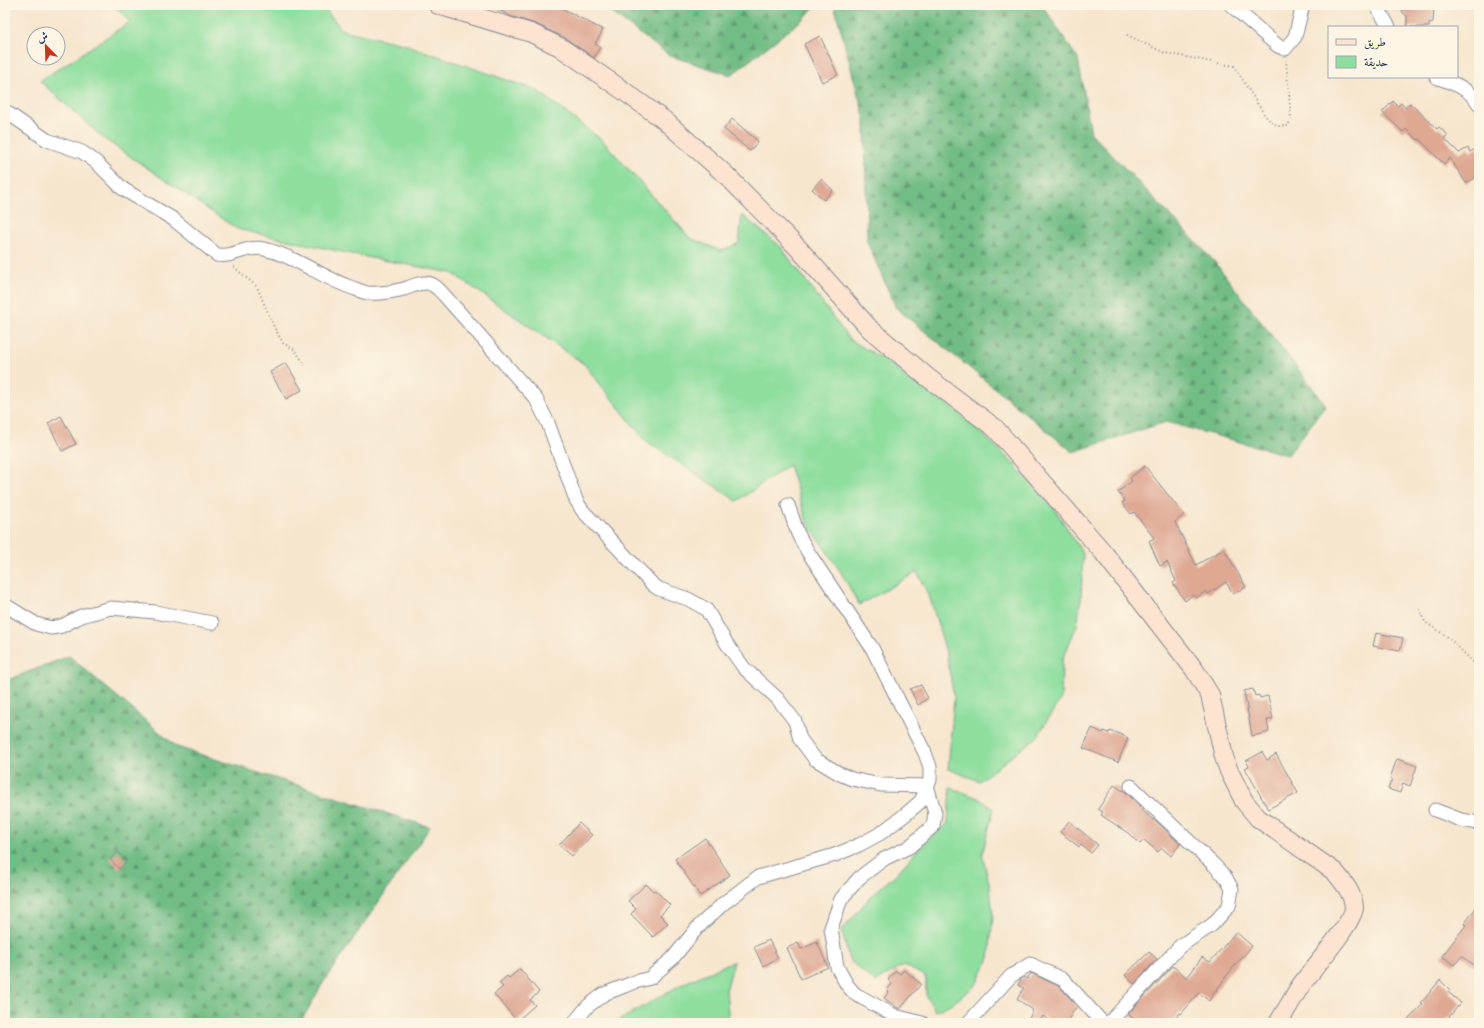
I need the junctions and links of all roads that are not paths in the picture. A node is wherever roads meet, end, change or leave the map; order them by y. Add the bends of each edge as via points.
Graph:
1 (438, 5) edge
2 (1231, 5) edge
3 (1303, 5) edge
4 (1376, 5) edge
5 (1388, 26) edge
6 (1439, 78) edge
7 (1479, 104) edge
8 (5, 111) edge
9 (788, 505) dead end
10 (5, 605) edge
11 (212, 623) dead end
12 (928, 786) junction
13 (1131, 786) dead end
14 (1435, 810) dead end
15 (1479, 823) edge
16 (576, 1023) edge
17 (922, 1023) edge
18 (968, 1023) edge
19 (1103, 1023) edge
20 (1109, 1023) edge
21 (1278, 1023) edge

1 - 21 main road via 531,33 560,47 664,120 726,175 798,248 870,329 995,428 1103,552 1194,669 1210,695 1224,757 1244,801 1258,818 1335,872 1350,893 1354,908 1349,922 1300,988
2 - 3 street via 1278,46 1286,49 1295,37
4 - 5 street
6 - 7 street via 1462,86
8 - 12 street via 47,140 82,152 123,189 173,219 217,255 223,256 244,249 265,249 306,266 335,282 366,292 381,293 426,283 435,286 536,399 582,510 653,585 706,609 744,668 777,698 794,721 800,739 815,760 852,779 881,785
9 - 12 street via 798,534 872,648 921,746 930,767
10 - 11 street via 36,624 51,628 111,608 155,612
12 - 16 street via 921,801 906,814 881,833 859,845 835,855 758,877 699,926 672,959 650,978 604,994 588,1006
12 - 17 street via 935,813 933,826 909,847 884,859 859,878 841,899 831,928 837,967 855,994 895,1016
13 - 20 street via 1214,865 1226,878 1232,890 1229,906 1225,911 1212,925 1180,946
14 - 15 street via 1461,820
18 - 19 street via 1011,976 1030,964 1064,980

